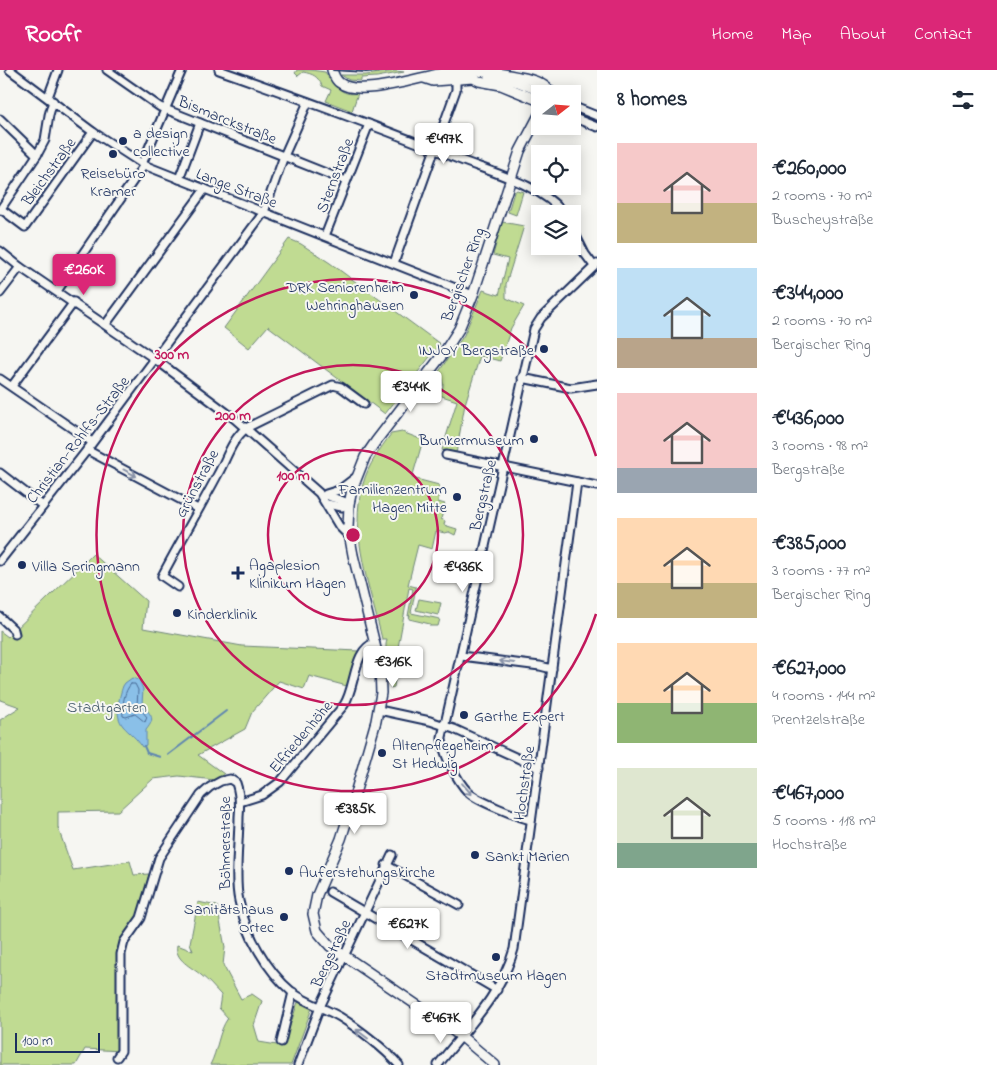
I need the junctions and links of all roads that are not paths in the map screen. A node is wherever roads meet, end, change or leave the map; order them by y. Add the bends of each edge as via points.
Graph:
1 (10, 70) edge
2 (58, 70) edge
3 (107, 70) edge
4 (182, 70) edge
5 (219, 70) edge
6 (332, 70) edge
7 (424, 78) junction
8 (473, 78) junction
9 (456, 79) junction
10 (542, 85) edge
11 (531, 88) edge
12 (531, 98) edge
13 (51, 99) junction
14 (308, 102) junction
15 (165, 109) junction
16 (581, 110) edge
17 (597, 116) edge
18 (0, 119) edge
19 (581, 121) edge
20 (200, 123) junction
21 (369, 124) junction
22 (597, 127) edge
23 (531, 130) edge
24 (93, 132) junction
25 (434, 148) junction
26 (37, 155) junction
27 (284, 156) junction
28 (144, 163) junction
29 (179, 179) junction
30 (510, 179) junction
31 (346, 181) junction
32 (205, 189) junction
33 (555, 205) edge
34 (0, 210) edge
35 (264, 212) junction
36 (325, 236) junction
37 (581, 246) edge
38 (0, 251) edge
39 (394, 264) junction
40 (596, 265) edge
41 (20, 267) junction
42 (57, 291) junction
43 (0, 293) edge
44 (473, 295) junction
45 (74, 302) junction
46 (106, 324) junction
47 (155, 358) junction
48 (522, 378) junction
49 (0, 379) edge
50 (597, 384) edge
51 (12, 386) junction
52 (364, 404) dead end
53 (246, 428) junction
54 (92, 442) junction
55 (87, 450) junction
56 (446, 455) dead end
57 (503, 468) junction
58 (0, 473) edge
59 (356, 476) junction
60 (577, 482) junction
61 (597, 486) edge
62 (322, 494) junction
63 (327, 504) junction
64 (349, 504) junction
65 (43, 506) junction
66 (198, 509) junction
67 (350, 536) junction
68 (0, 561) edge
69 (178, 587) dead end
70 (0, 617) edge
71 (15, 634) dead end
72 (375, 643) junction
73 (461, 656) junction
74 (552, 669) junction
75 (379, 710) junction
76 (444, 726) junction
77 (539, 768) junction
78 (240, 802) junction
79 (532, 820) junction
80 (392, 854) dead end
81 (386, 865) junction
82 (330, 892) dead end
83 (459, 905) dead end
84 (364, 912) junction
85 (344, 956) junction
86 (497, 990) junction
87 (293, 992) junction
88 (320, 1007) junction
89 (462, 1037) junction
90 (281, 1042) dead end
91 (116, 1057) dead end
92 (298, 1065) edge
93 (399, 1065) edge
94 (438, 1065) edge
95 (495, 1065) edge

1 - 13 street, Lange Straße
2 - 13 street
3 - 15 street, Bismarckstraße
4 - 15 street
5 - 14 street
6 - 7 main road via 340,83 353,88
7 - 9 main road via 433,81
7 - 10 main road via 431,74 474,70 524,77
8 - 9 main road
8 - 11 street via 491,76
8 - 12 main road via 501,85
9 - 25 street via 456,90
13 - 24 street, Lange Straße
13 - 26 street via 45,140
14 - 21 street
14 - 27 street, Christian-Rohlfs-Straße
15 - 20 street, Bismarckstraße
15 - 28 street
16 - 17 street
18 - 26 street
19 - 22 street
20 - 27 street, Bismarckstraße
20 - 29 street
21 - 25 street
21 - 31 street, Sternstraße
23 - 30 main road, Bergischer Ring
24 - 28 street, Lange Straße
24 - 34 street, Bleichstraße via 25,227
25 - 30 street
25 - 39 street
26 - 34 street
27 - 31 street, Bismarckstraße
27 - 35 street, Christian-Rohlfs-Straße
28 - 29 street, Lange Straße
28 - 42 street
29 - 32 street, Lange Straße
30 - 33 street via 544,195
30 - 44 main road, Bergischer Ring
31 - 36 street, Sternstraße
32 - 35 street, Lange Straße
32 - 46 street
35 - 36 street, Lange Straße
35 - 47 street, Christian-Rohlfs-Straße
36 - 39 street, Lange Straße
37 - 40 street
38 - 41 street
39 - 44 street, Lange Straße
40 - 48 street, Bergstraße via 537,324
41 - 42 street
41 - 43 street
42 - 45 street
44 - 59 main road, Bergischer Ring via 453,340 381,433
45 - 46 street
45 - 51 street
46 - 47 street
47 - 53 street
47 - 54 street, Christian-Rohlfs-Straße
48 - 50 street via 571,388
48 - 57 street, Bergstraße
49 - 51 street
51 - 54 street
52 - 53 street, Grünstraße via 333,385
53 - 62 street
53 - 66 street, Grünstraße via 237,435
54 - 55 street, Christian-Rohlfs-Straße
55 - 65 street, Christian-Rohlfs-Straße
55 -> 66 street
56 - 57 street
57 - 60 street
57 - 73 street, Bergstraße
58 - 65 street
59 - 62 street via 339,490
59 - 64 main road, Bergischer Ring
60 - 61 street
60 - 74 street, Hochstraße
62 - 63 street
62 - 64 street
63 - 64 street via 342,507
63 - 67 street via 339,526
64 - 67 main road, Bergischer Ring
65 - 68 street, Christian-Rohlfs-Straße
66 - 69 street, Grünstraße via 162,576
67 - 72 main road, Bergischer Ring
70 - 71 street
72 - 75 main road, Bergischer Ring via 381,679
72 - 78 street, Elfriedenhöhe via 362,651 344,704 280,782 262,795
74 -> 73 street
73 - 76 street, Bergstraße
74 - 77 street, Hochstraße
75 - 76 street
75 - 85 main road, Bergischer Ring via 341,839 314,907 317,931
76 - 77 street
76 -> 79 street, Bergstraße via 442,748 470,793
77 - 79 street, Hochstraße
78 - 87 street, Böhmerstraße via 239,902 260,954
78 - 91 street, Böhmerstraße via 234,781 226,779 210,787 195,802 159,858 141,918 124,942 121,954 121,1051
79 - 86 street, Hochstraße via 514,950
80 - 81 street, Bergstraße
81 - 83 street
81 - 84 street, Bergstraße
82 - 84 street
84 - 85 street, Bergstraße
84 - 86 street
85 - 88 street, Bergstraße
85 - 89 main road, Bergischer Ring
86 - 89 street, Hochstraße
87 - 88 street, Böhmerstraße
87 - 90 street
88 - 92 street, Bergstraße
93 -> 88 street, Böhmerstraße via 341,1018
89 - 94 street, Hochstraße
89 - 95 main road, Bergischer Ring

